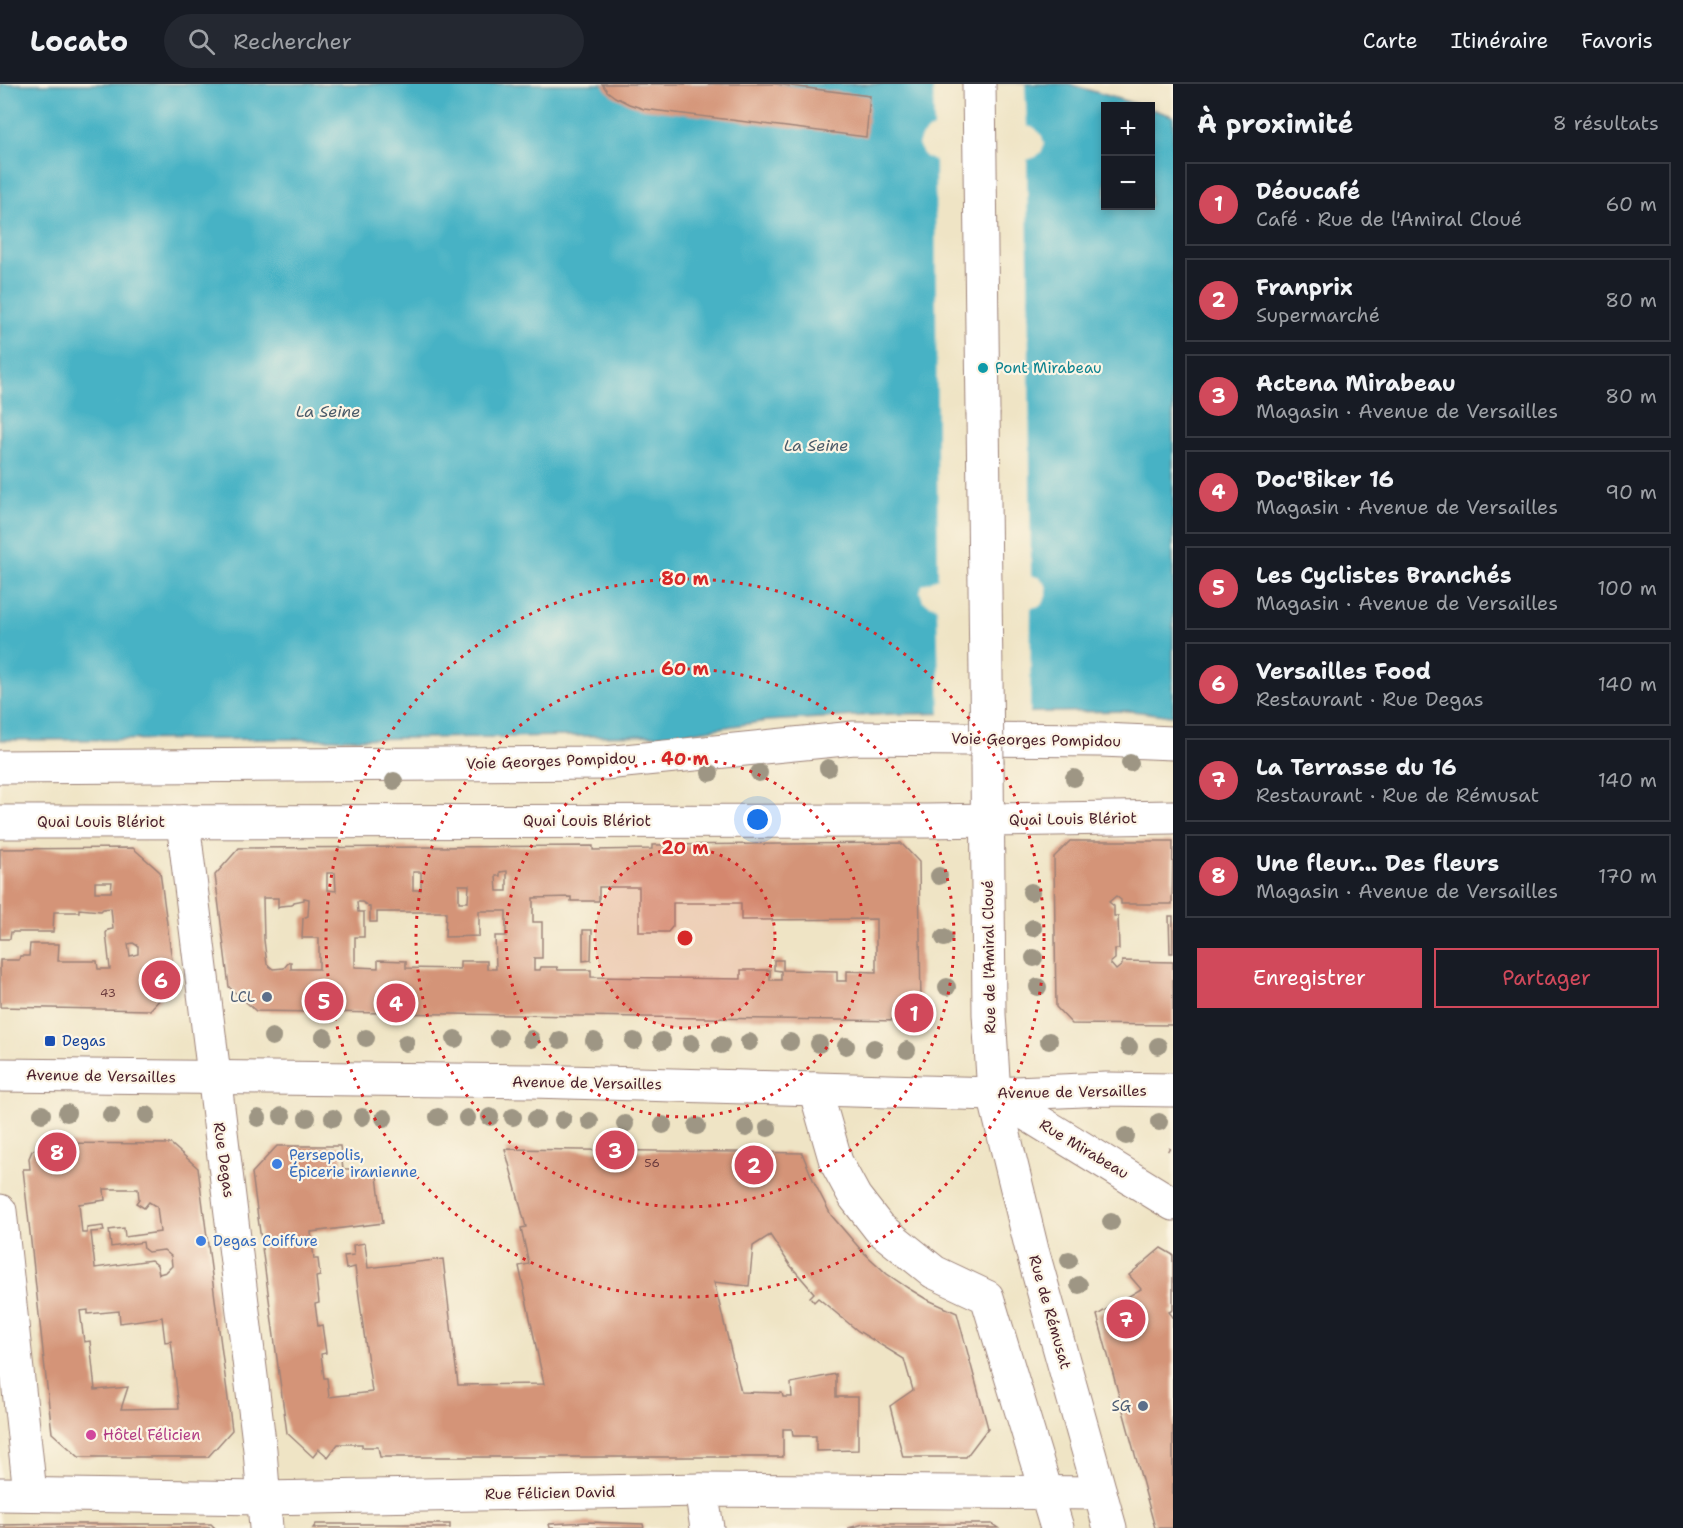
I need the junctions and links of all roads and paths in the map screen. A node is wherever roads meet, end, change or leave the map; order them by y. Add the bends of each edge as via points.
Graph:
1 (979, 84) edge
2 (1173, 743) edge
3 (0, 767) edge
4 (1173, 817) edge
5 (987, 820) junction
6 (0, 822) edge
7 (183, 822) junction
8 (0, 1075) edge
9 (213, 1077) junction
10 (815, 1089) junction
11 (1173, 1090) edge
12 (994, 1094) junction
13 (1168, 1149) dead end
14 (1173, 1152) edge
15 (1173, 1204) edge
16 (1, 1223) edge
17 (701, 1490) junction
18 (1048, 1493) junction
19 (1100, 1493) junction
20 (15, 1494) edge
21 (265, 1513) edge
22 (708, 1528) edge
23 (1058, 1528) edge
24 (1110, 1528) edge

1 - 5 street, bridge
2 - 3 street, Voie Georges Pompidou via 854,738 605,763
4 - 5 street, Quai Louis Blériot
5 - 7 street, Quai Louis Blériot
5 - 12 street, Rue de l'Amiral Cloué
6 - 7 street, Quai Louis Blériot
7 - 9 street, Rue Degas
8 - 9 street, Avenue de Versailles
9 - 10 street, Avenue de Versailles
9 - 21 street, Rue Degas
10 - 12 street, Avenue de Versailles
10 - 18 street via 836,1162 855,1197 879,1228 934,1272 987,1297
11 - 12 street, Avenue de Versailles
12 - 15 street, Rue Mirabeau
12 - 19 street, Rue de Rémusat via 1032,1250
13 - 14 path
16 - 20 street
17 - 18 street, Rue Félicien David
17 - 21 street, Rue Félicien David
17 - 22 street
18 - 19 street, Rue Félicien David
18 - 23 street
19 - 24 street, Rue de Rémusat
20 - 21 street, Rue Félicien David

